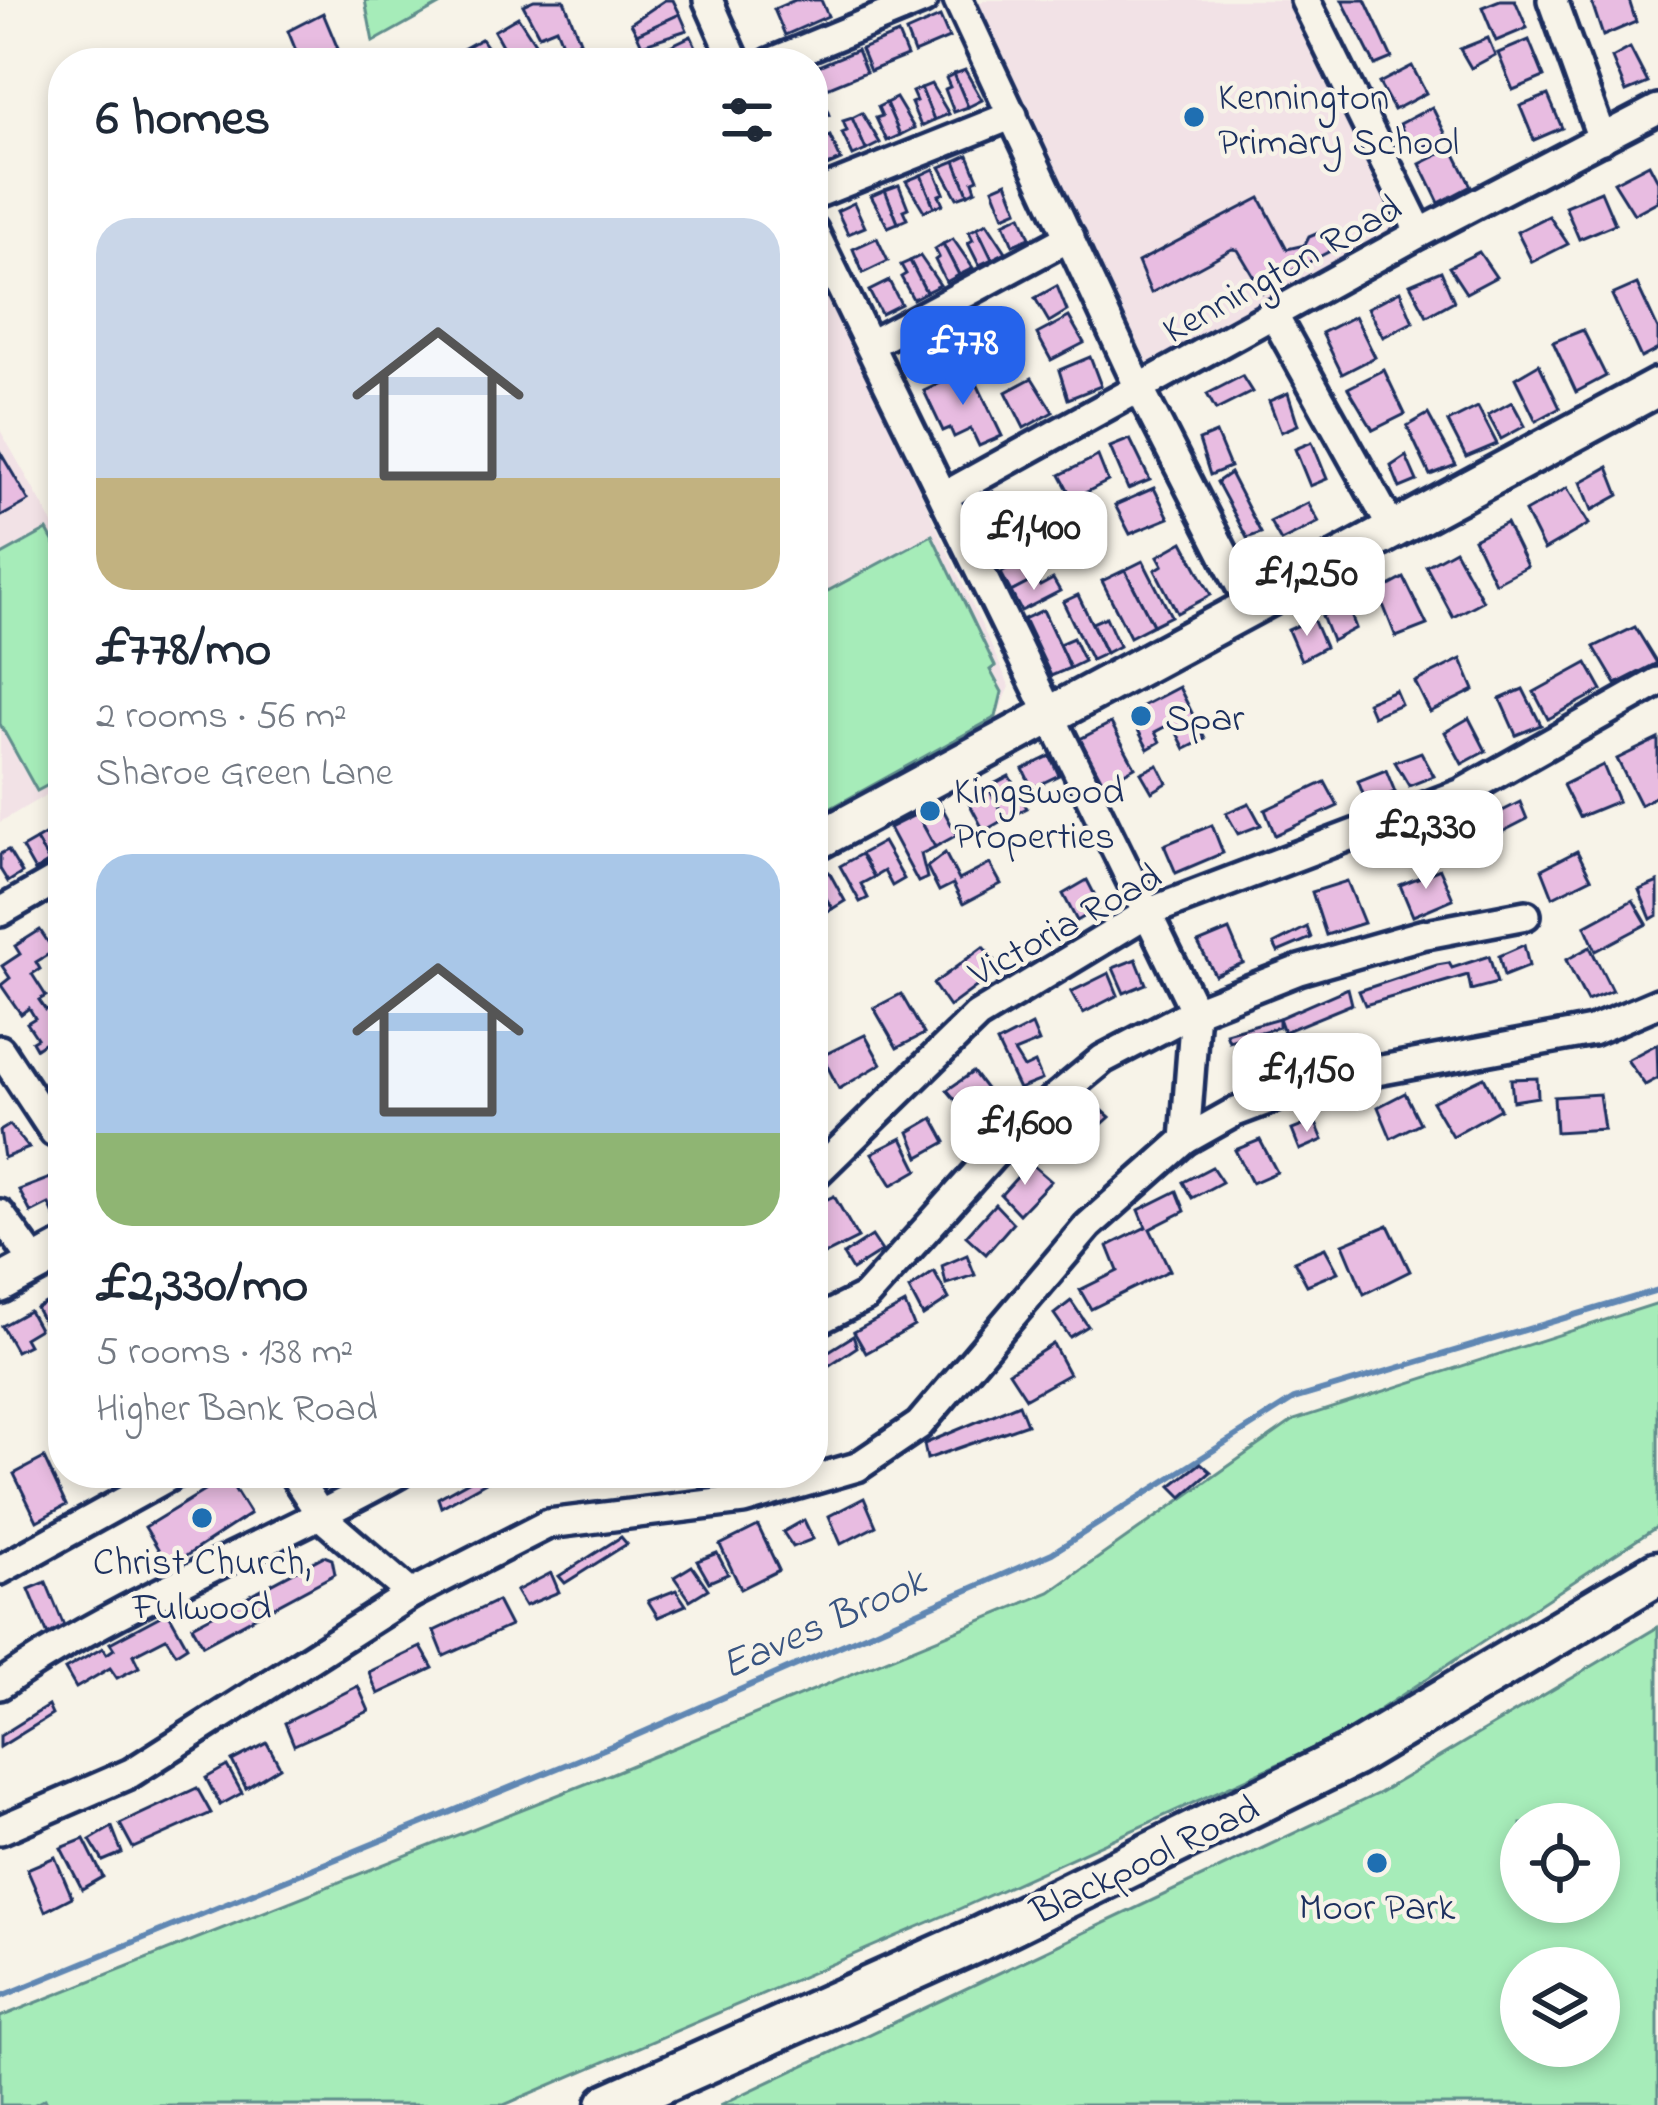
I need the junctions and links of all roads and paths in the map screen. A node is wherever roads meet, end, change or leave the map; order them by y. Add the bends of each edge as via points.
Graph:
1 (709, 0) edge
2 (923, 0) edge
3 (958, 0) edge
4 (1305, 0) edge
5 (1552, 0) edge
6 (730, 48) edge
7 (806, 48) edge
8 (1658, 110) edge
9 (1012, 115) junction
10 (1603, 139) junction
11 (828, 189) edge
12 (1420, 233) junction
13 (1070, 237) junction
14 (828, 259) edge
15 (1273, 314) junction
16 (871, 344) junction
17 (1658, 387) edge
18 (1140, 390) junction
19 (944, 496) junction
20 (1393, 527) junction
21 (1251, 607) junction
22 (1658, 682) edge
23 (1046, 715) junction
24 (828, 835) edge
25 (48, 885) edge
26 (0, 912) edge
27 (1149, 912) junction
28 (1526, 915) dead end
29 (1658, 1003) edge
30 (1195, 1011) junction
31 (0, 1050) edge
32 (48, 1123) edge
33 (1185, 1140) junction
34 (828, 1161) edge
35 (0, 1214) edge
36 (48, 1255) edge
37 (48, 1258) edge
38 (0, 1284) edge
39 (828, 1316) edge
40 (828, 1475) edge
41 (149, 1488) edge
42 (302, 1488) edge
43 (372, 1488) edge
44 (784, 1488) edge
45 (322, 1516) junction
46 (0, 1570) edge
47 (1658, 1573) edge
48 (411, 1594) junction
49 (0, 1685) edge
50 (0, 1830) edge
51 (609, 2105) edge

1 - 6 street
2 - 7 street
3 - 9 street
4 - 12 street
5 - 10 street
8 - 10 street, Kennington Road
9 - 11 street
9 - 13 street
10 - 12 street, Kennington Road
12 - 15 street, Kennington Road
13 - 16 street
13 - 18 street
14 - 16 street
15 - 18 street, Kennington Road
15 - 20 street
16 - 19 street
17 - 20 main road
18 - 19 street, Kennington Road
18 - 21 street
19 - 23 street
20 - 21 main road
21 - 23 main road
22 - 27 street, Victoria Road via 1462,793
23 - 24 main road
23 - 27 street
25 - 26 street
27 - 30 street
27 - 34 street, Victoria Road via 977,1016
28 - 30 street via 1319,964
29 - 33 street via 1592,1031 1312,1083
30 - 33 street
30 - 39 street via 1103,1060 1031,1118 865,1297
31 - 32 street
33 - 40 street via 1088,1226 919,1425 857,1467
35 - 36 street
37 - 38 main road
41 - 46 street
42 - 45 street
43 - 45 street
44 - 48 street via 548,1525
45 - 48 street
45 - 49 street via 64,1641
47 - 51 highway, Blackpool Road via 1353,1755 979,1939
48 - 50 street via 131,1772

